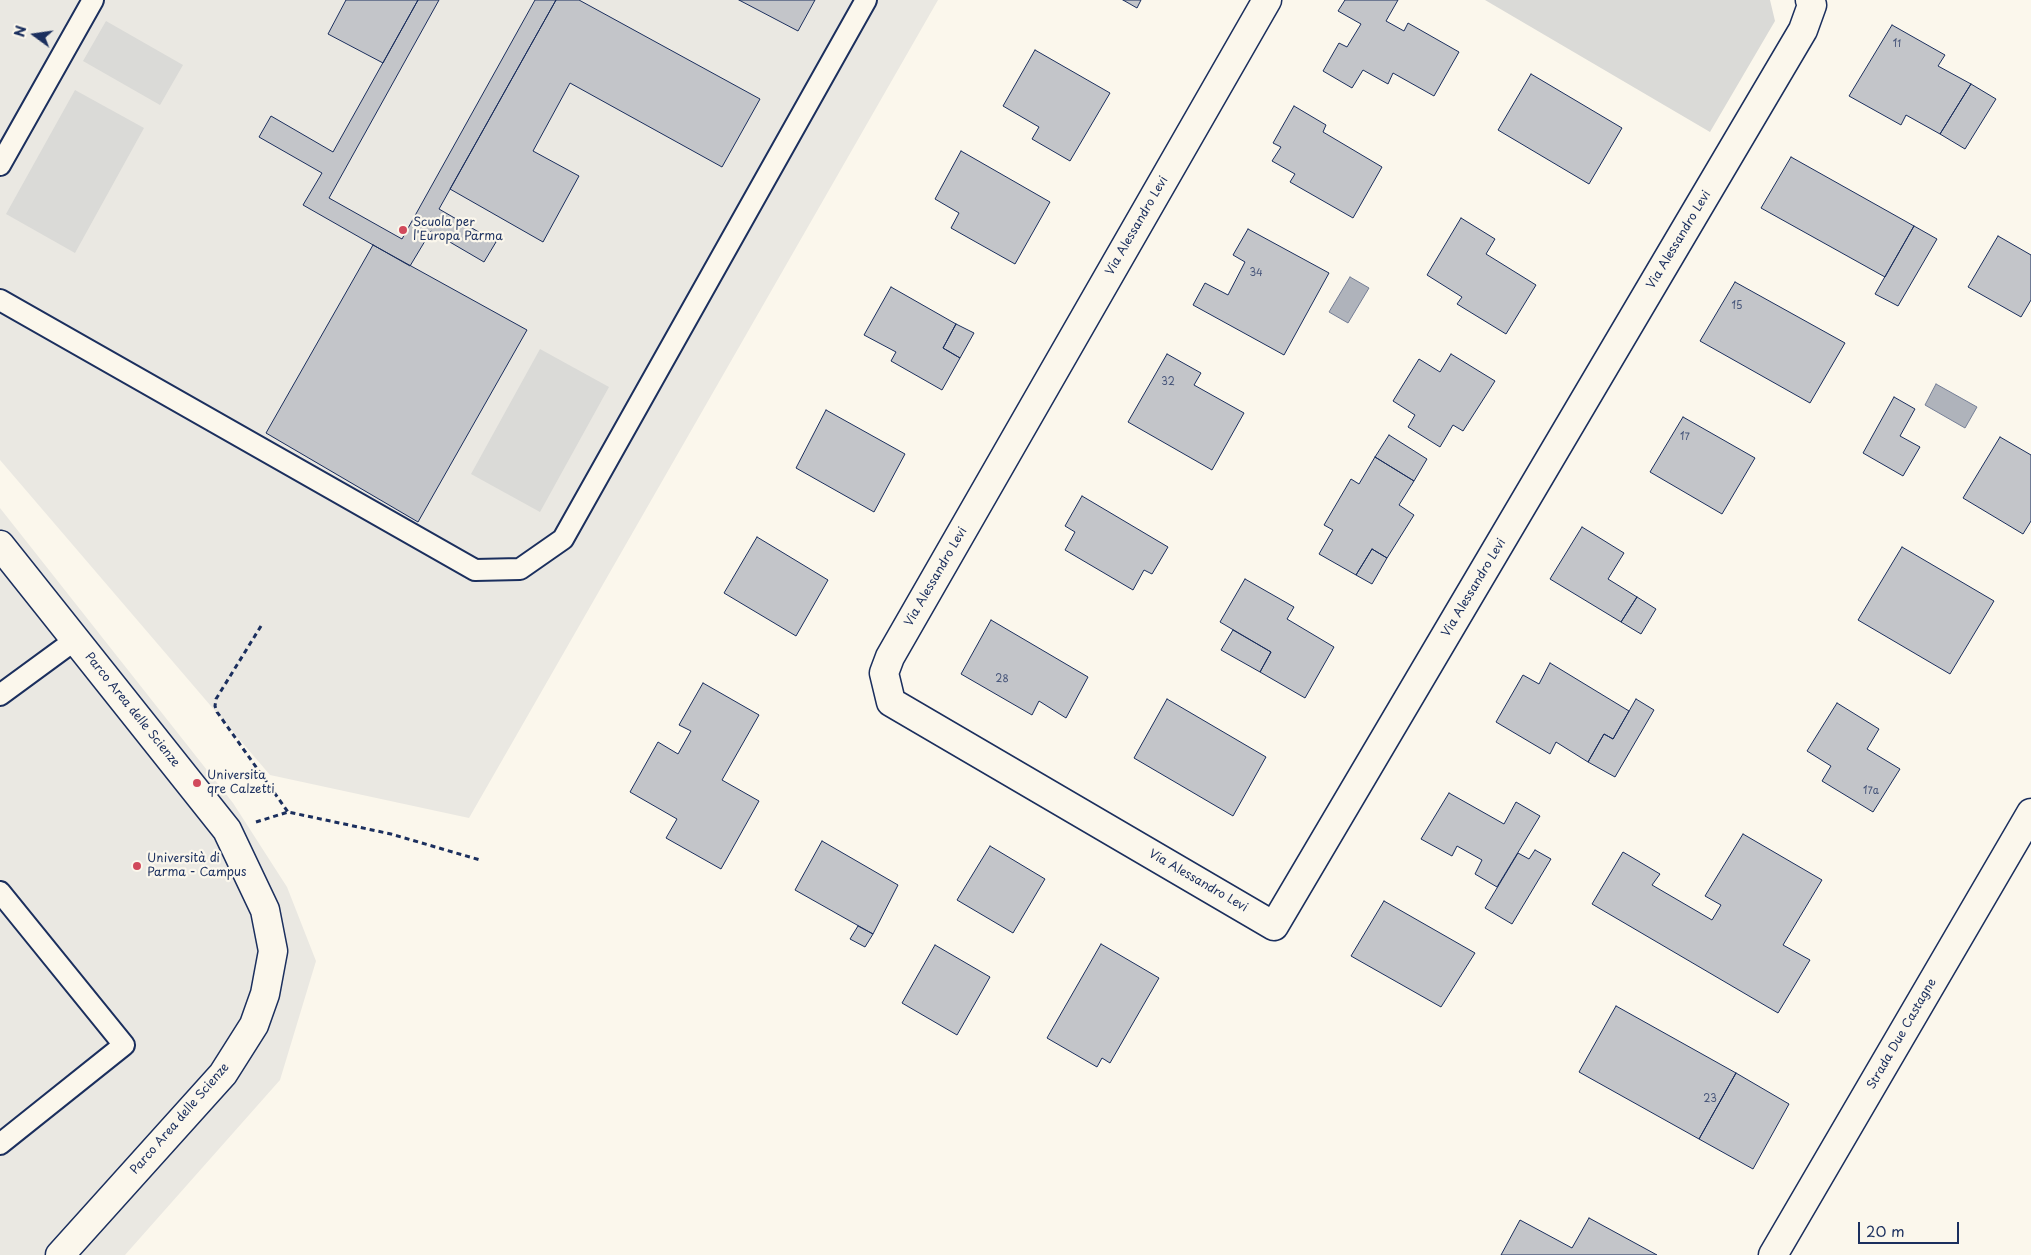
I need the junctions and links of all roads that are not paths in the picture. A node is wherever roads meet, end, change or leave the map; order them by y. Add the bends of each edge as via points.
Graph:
1 (93, 0) edge
2 (866, 0) edge
3 (1267, 0) edge
4 (1810, 0) edge
5 (0, 165) edge
6 (0, 300) edge
7 (0, 545) edge
8 (75, 640) junction
9 (0, 695) edge
10 (2031, 813) edge
11 (0, 892) edge
12 (0, 1144) edge
13 (60, 1255) edge
14 (1773, 1255) edge

1 - 5 lane
2 - 6 lane via 563,539 520,569 474,570
3 - 4 street, Via Alessandro Levi via 884,673 891,702 1274,926 1803,30 1812,5
7 - 8 street, Parco Area delle Scienze
8 - 9 lane
8 - 13 street, Parco Area delle Scienze via 227,830 265,910 273,951 265,994 254,1026 223,1074
10 - 14 street, Strada Due Castagne
11 - 12 lane via 124,1045

